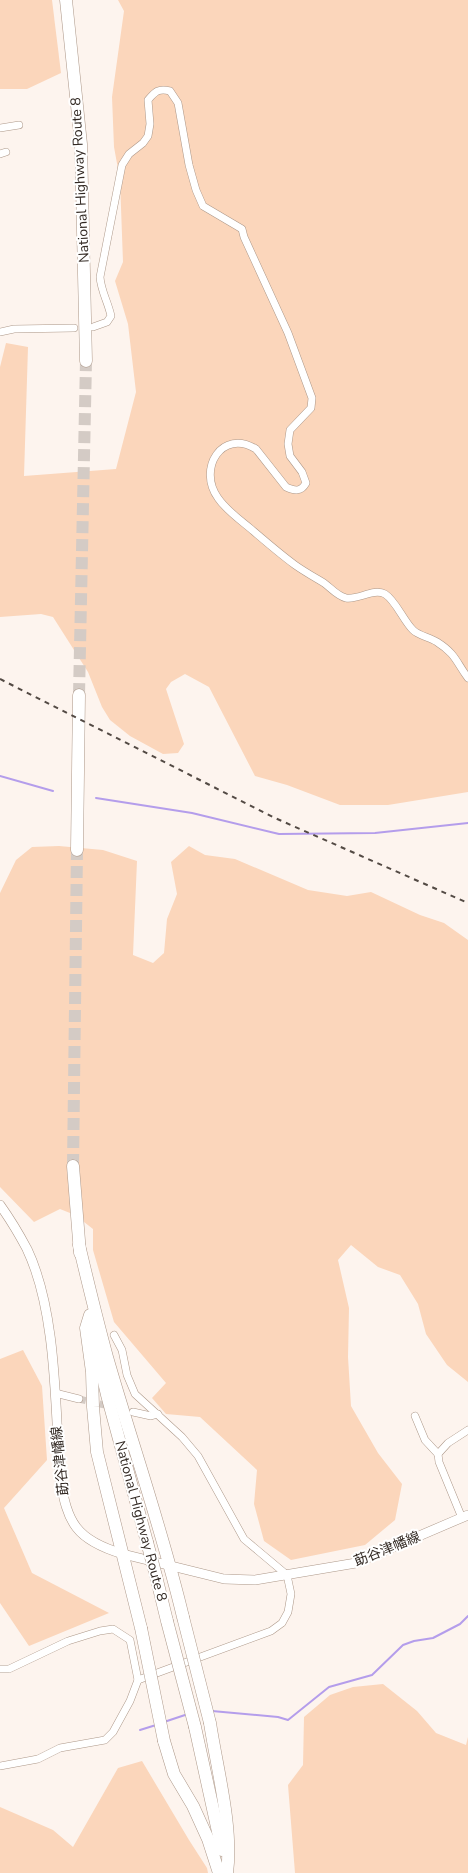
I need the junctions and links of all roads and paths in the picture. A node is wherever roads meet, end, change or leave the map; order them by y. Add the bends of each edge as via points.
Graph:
1 (66, 0) edge
2 (19, 125) dead end
3 (0, 128) edge
4 (74, 328) dead end
5 (93, 328) dead end
6 (0, 332) edge
7 (86, 361) tunnel mouth
8 (468, 678) edge
9 (79, 694) tunnel mouth
10 (77, 850) tunnel mouth
11 (73, 1166) tunnel mouth
12 (0, 1205) edge
13 (79, 1246) junction
14 (90, 1315) junction
15 (114, 1335) dead end
16 (55, 1393) junction
17 (79, 1399) tunnel mouth
18 (132, 1412) dead end
19 (158, 1414) junction
20 (415, 1416) dead end
21 (468, 1430) edge
22 (438, 1454) junction
23 (465, 1516) edge
24 (123, 1554) junction
25 (171, 1566) junction
26 (287, 1575) junction
27 (0, 1669) edge
28 (138, 1680) junction
29 (0, 1766) edge
30 (219, 1873) edge
31 (227, 1873) edge

1 - 7 highway, National Highway Route 8 via 81,144
2 - 3 street
4 - 6 street via 14,329
5 - 8 street via 107,322 110,316 100,277 122,165 129,154 148,136 148,100 156,90 170,91 178,103 196,190 203,206 242,229 288,333 312,398 311,408 290,430 288,444 290,456 302,472 306,483 303,488 294,490 286,487 250,445 231,444 217,451 211,466 209,476 217,497 233,514 289,560 336,593 347,598 376,592 384,594 415,631 437,641 454,654
9 - 10 highway
11 - 13 highway, National Highway Route 8
12 - 16 main road, 莇谷津幡線 via 27,1250 41,1287 49,1331
13 - 14 highway, National Highway Route 8
13 - 25 highway via 107,1356
14 - 24 highway via 86,1328 92,1372 97,1452
14 - 31 highway, National Highway Route 8, bridge via 102,1372 195,1727
15 - 19 street via 122,1350 127,1375 135,1394
16 - 17 street
16 - 24 main road, 莇谷津幡線 via 60,1477 69,1516 80,1533 108,1549
18 - 19 street via 151,1416
19 - 26 street via 198,1456 244,1539
20 - 22 street via 425,1440
21 - 22 street via 448,1443
22 - 23 street via 439,1462
23 - 26 main road, 莇谷津幡線 via 356,1563
24 - 25 main road, 莇谷津幡線
24 - 30 highway, bridge via 164,1741 174,1774 193,1806 208,1839
25 - 26 main road, 莇谷津幡線 via 224,1580 239,1581
25 - 31 highway, bridge via 210,1723 225,1814 229,1858
26 - 28 street via 290,1594 288,1612 282,1623 271,1631
27 - 28 street via 9,1669 68,1641 113,1629 130,1640
28 - 29 street via 113,1732 105,1740 60,1748 38,1759

